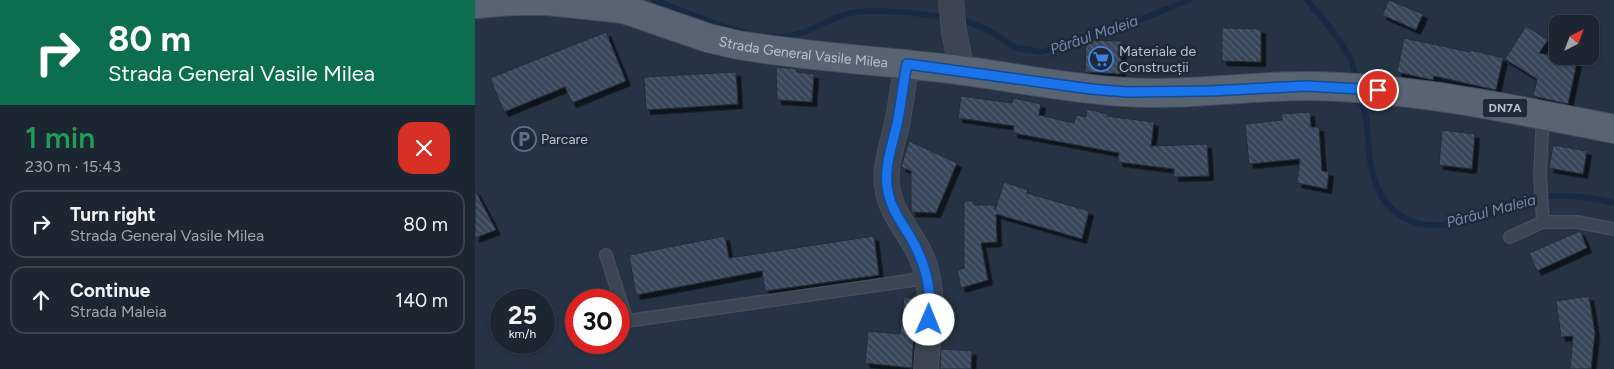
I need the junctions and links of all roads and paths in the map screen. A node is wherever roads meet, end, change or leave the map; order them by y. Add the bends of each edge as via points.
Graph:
1 (951, 3) edge
2 (475, 4) edge
3 (907, 64) junction
4 (962, 71) junction
5 (1543, 115) junction
6 (1614, 129) edge
7 (1543, 222) junction
8 (1614, 229) edge
9 (1510, 237) dead end
10 (606, 255) dead end
11 (927, 278) junction
12 (926, 369) edge

1 - 4 street
2 - 3 main road, Strada General Vasile Milea / DN7A via 548,1 624,9 738,45
3 - 4 main road, Strada General Vasile Milea / DN7A
3 - 11 street via 886,168 888,192 895,213 921,256
4 - 5 main road, Strada General Vasile Milea / DN7A via 1127,92 1306,86 1395,91
5 - 6 main road, DN7A
5 - 7 lane via 1539,175
7 - 8 lane via 1577,222
7 - 9 lane
10 - 11 lane via 627,321
11 - 12 street via 931,303

